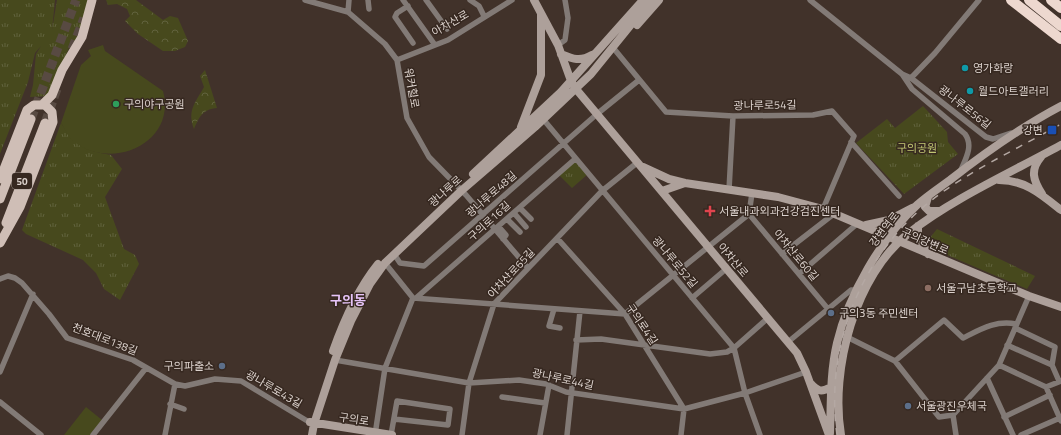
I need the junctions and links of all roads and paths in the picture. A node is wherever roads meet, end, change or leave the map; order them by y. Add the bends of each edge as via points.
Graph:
1 (305, 0) edge
2 (349, 0) edge
3 (368, 0) edge
4 (403, 0) edge
5 (426, 0) edge
6 (470, 0) edge
7 (512, 0) edge
8 (534, 0) edge
9 (565, 0) edge
10 (635, 0) edge
11 (643, 0) edge
12 (651, 0) edge
13 (659, 0) edge
14 (810, 0) edge
15 (979, 0) edge
16 (1011, 0) edge
17 (1029, 0) edge
18 (1051, 0) edge
19 (91, 2) edge
20 (408, 6) junction
21 (1061, 8) edge
22 (369, 9) dead end
23 (348, 12) junction
24 (541, 12) junction
25 (484, 16) junction
26 (1061, 26) edge
27 (447, 29) dead end
28 (1061, 39) edge
29 (413, 43) dead end
30 (605, 43) junction
31 (435, 45) junction
32 (558, 45) junction
33 (615, 50) junction
34 (602, 53) junction
35 (561, 54) junction
36 (397, 60) junction
37 (597, 67) junction
38 (902, 74) junction
39 (569, 77) junction
40 (911, 78) junction
41 (639, 80) junction
42 (576, 89) junction
43 (52, 95) junction
44 (43, 104) junction
45 (1061, 106) edge
46 (597, 114) junction
47 (53, 115) junction
48 (733, 116) junction
49 (31, 119) tunnel mouth
50 (543, 119) junction
51 (44, 124) tunnel mouth
52 (520, 130) junction
53 (1020, 130) junction
54 (851, 142) junction
55 (563, 144) junction
56 (1061, 145) edge
57 (1043, 155) junction
58 (575, 159) junction
59 (640, 164) junction
60 (959, 173) junction
61 (0, 179) edge
62 (997, 180) junction
63 (685, 183) junction
64 (460, 189) junction
65 (729, 190) junction
66 (602, 191) junction
67 (662, 191) junction
68 (752, 193) junction
69 (899, 196) dead end
70 (1043, 196) junction
71 (928, 197) junction
72 (0, 199) edge
73 (917, 205) junction
74 (520, 208) junction
75 (823, 209) junction
76 (1061, 210) edge
77 (940, 211) junction
78 (514, 213) junction
79 (748, 214) junction
80 (835, 214) junction
81 (482, 216) junction
82 (906, 218) junction
83 (507, 219) junction
84 (531, 219) dead end
85 (861, 224) junction
86 (526, 227) dead end
87 (497, 228) junction
88 (916, 228) junction
89 (520, 232) dead end
90 (890, 237) junction
91 (0, 238) edge
92 (557, 238) junction
93 (899, 242) junction
94 (0, 243) edge
95 (707, 246) junction
96 (394, 254) junction
97 (782, 254) junction
98 (928, 254) junction
99 (384, 263) junction
100 (528, 268) junction
101 (726, 269) junction
102 (799, 274) junction
103 (673, 275) junction
104 (0, 279) edge
105 (856, 290) junction
106 (33, 294) junction
107 (1029, 296) junction
108 (414, 298) junction
109 (692, 298) junction
110 (494, 304) junction
111 (1061, 307) edge
112 (554, 309) junction
113 (828, 309) junction
114 (580, 311) junction
115 (625, 314) junction
116 (768, 318) junction
117 (1015, 326) junction
118 (560, 328) dead end
119 (847, 337) junction
120 (576, 340) junction
121 (788, 342) junction
122 (1007, 345) junction
123 (645, 346) junction
124 (734, 348) junction
125 (335, 360) junction
126 (895, 361) junction
127 (999, 365) junction
128 (1052, 365) junction
129 (146, 368) junction
130 (385, 368) junction
131 (0, 372) edge
132 (806, 372) junction
133 (987, 378) junction
134 (1060, 381) edge
135 (809, 382) junction
136 (469, 383) junction
137 (175, 384) junction
138 (549, 385) junction
139 (831, 387) junction
140 (1046, 387) junction
141 (570, 392) junction
142 (745, 393) junction
143 (1050, 396) junction
144 (502, 397) dead end
145 (0, 402) edge
146 (545, 403) junction
147 (170, 404) junction
148 (184, 409) dead end
149 (684, 409) junction
150 (953, 415) junction
151 (1004, 417) junction
152 (394, 419) junction
153 (1060, 420) edge
154 (311, 423) junction
155 (375, 434) edge
156 (41, 435) edge
157 (93, 435) edge
158 (165, 435) edge
159 (307, 435) edge
160 (312, 435) edge
161 (391, 435) edge
162 (462, 435) edge
163 (540, 435) edge
164 (566, 435) edge
165 (681, 435) edge
166 (760, 435) edge
167 (830, 435) edge
168 (841, 435) edge
169 (956, 435) edge
170 (1012, 435) edge
171 (1021, 435) edge

1 - 23 street, 워커힐로
2 - 23 street
3 - 22 street
4 - 20 street
5 - 27 street
6 - 25 street via 480,6
7 - 25 street, 아차산로
8 - 24 main road
9 - 32 street via 568,18 564,40
10 - 30 main road via 609,32
11 - 30 main road, 광나루로
12 - 34 main road, 광나루로
13 - 33 main road
14 - 38 street, 광나루로56길
15 - 40 street
16 - 28 highway
17 - 26 highway
18 - 21 highway
19 - 43 main road via 82,37 62,70
20 - 29 street via 395,17
20 - 31 street
23 - 36 street, 워커힐로 via 385,44
24 - 32 main road
24 - 52 main road via 541,74
25 - 31 street, 아차산로 via 448,40
30 - 34 main road, 광나루로
31 - 36 street, 아차산로
32 - 35 main road
33 - 37 main road
33 - 41 street, 광나루로54길
34 - 35 main road via 578,60
34 - 37 main road, 광나루로
34 - 39 main road, 광나루로
35 - 39 main road
36 - 64 street, 워커힐로 via 410,127 429,157
37 - 42 main road, 광나루로
38 - 40 street, 광나루로56길
38 - 60 street, 광나루로56길 via 912,89 968,138 967,158
39 - 42 main road, 아차산로
39 - 52 main road, 광나루로
40 - 53 street, 광나루로56길 via 986,137 992,139
41 - 46 street
41 - 48 street, 광나루로54길 via 666,112
42 - 46 main road, 아차산로
42 - 50 main road, 광나루로
43 - 44 main road
43 - 47 main road
44 - 47 main road
44 - 61 main road via 31,106 25,112
45 - 53 main road, 강변역로
46 - 55 street, 광나루로48길
46 - 59 main road, 아차산로
47 - 94 main road via 53,122 20,207
48 - 54 street, 광나루로54길 via 813,115 832,111 854,136
48 - 65 street
49 - 72 main road
50 - 55 street, 광나루로52길
50 - 64 main road, 광나루로
51 - 91 main road, 50
52 - 64 main road, 광나루로
53 - 60 main road, 강변역로
54 - 69 street
54 - 75 street
55 - 58 street, 광나루로52길
55 - 81 street, 광나루로48길
56 - 57 main road, 강변역로
57 - 62 main road, 강변역로
57 - 70 main road via 1033,169 1035,183
58 - 66 street, 광나루로52길
58 - 74 street, 구의로16길
59 - 63 main road via 669,179
59 - 66 street, 아차산로65길
59 - 67 main road, 아차산로
60 - 71 main road, 강변역로
62 - 70 main road via 1015,180
62 - 77 main road, 강변역로
63 - 65 main road, 구의강변로
63 - 67 main road, 구의강변로
64 - 81 street, 워커힐로
64 - 96 main road, 광나루로
64 - 154 main road, 광나루로 via 390,251 365,281 345,319
65 - 68 main road, 구의강변로
66 - 92 street, 아차산로65길
66 - 103 street, 광나루로52길
67 - 95 main road, 아차산로
68 - 75 main road, 구의강변로
68 - 79 street
70 - 76 main road
71 - 73 main road, 강변역로
71 - 77 main road via 925,207 929,211
73 - 82 main road, 강변역로
73 - 85 main road via 889,220
74 - 78 street, 구의로16길
74 - 84 street
75 - 80 main road, 구의강변로
77 - 88 main road, 강변역로
78 - 83 street, 구의로16길
78 - 86 street
79 - 95 street
79 - 97 street, 아차산로60길
80 - 85 main road, 구의강변로
80 - 97 street
81 - 87 street, 워커힐로
81 - 96 street, 광나루로48길 via 424,266 400,263
82 - 88 main road via 904,224 908,229
82 - 90 main road, 강변역로
83 - 87 street, 구의로16길
83 - 89 street
85 - 90 main road, 구의강변로
85 - 102 street
87 - 100 street, 워커힐로 via 502,239
87 - 108 street, 구의로16길
88 - 93 main road, 강변역로
88 - 98 main road
90 - 93 main road, 구의강변로
90 - 105 main road, 강변역로 via 874,258
92 - 100 street, 아차산로65길
92 - 115 street, 구의로4길
93 - 98 main road, 구의강변로
93 - 119 main road, 강변역로 via 888,254 868,286
95 - 101 main road, 아차산로
95 - 103 street
96 - 99 main road, 광나루로
97 - 102 street, 아차산로60길
98 - 107 main road, 구의강변로
99 - 108 street
99 - 125 main road, 광나루로 via 351,321
100 - 110 street, 아차산로65길
101 - 109 street
101 - 116 main road, 아차산로
102 - 113 street, 아차산로60길
103 - 109 street, 광나루로52길
103 - 115 street
104 - 106 street, 천호대로138길 via 8,276 15,278
105 - 113 street via 851,290
105 - 139 main road, 강변역로 via 837,342
106 - 129 street, 천호대로138길 via 67,338 133,360
106 - 131 street
107 - 111 main road, 구의강변로
107 - 117 street
108 - 110 street
108 - 130 street, 구의로16길
109 - 124 street, 광나루로52길
110 - 112 street
110 - 136 street, 아차산로65길
112 - 114 street
112 - 118 street via 549,326
113 - 121 street
114 - 115 street
114 - 120 street
115 - 123 street, 구의로4길
116 - 121 main road, 아차산로
116 - 124 street
117 - 122 street
117 - 126 street via 1004,322 984,327 963,338 944,320
117 - 128 street via 1055,347
119 - 126 street
119 - 168 main road, 강변역로 via 839,379
120 - 123 street via 600,340
120 - 141 street
121 - 132 main road, 아차산로
122 - 127 street
122 - 128 street
123 - 124 street via 710,354 727,352
123 - 149 street, 구의로4길
124 - 142 street, 광나루로52길
125 - 130 street, 광나루로44길
125 - 154 main road, 광나루로
126 - 150 street via 939,417
127 - 133 street
127 - 140 street
128 - 134 street
129 - 137 street, 천호대로138길
129 - 157 street
130 - 136 street, 광나루로44길
130 - 155 street, 구의로16길
132 - 135 main road, 아차산로
132 - 142 street, 광나루로44길
133 - 150 street
133 - 151 street
134 - 140 street
135 - 139 main road via 817,390 822,391
135 - 167 main road, 아차산로
136 - 138 street, 광나루로44길 via 518,380
136 - 162 street, 아차산로65길
137 - 147 street
137 - 154 street, 광나루로43길 via 185,386 215,379 241,380
138 - 141 street, 광나루로44길
138 - 146 street
139 - 167 main road, 강변역로
140 - 143 street
141 - 149 street, 광나루로44길
141 - 164 street
142 - 149 street, 광나루로44길
142 - 166 street, 광나루로52길
143 - 151 street
143 - 153 street
144 - 146 street
145 - 156 street
146 - 163 street
147 - 148 street
147 - 158 street
149 - 165 street
150 - 169 street
151 - 170 street
152 - 152 street via 397,401 450,409 448,425
152 - 161 street
153 - 171 street
154 - 155 main road, 구의로
154 - 159 main road, 광나루로
154 - 160 main road, 광나루로
155 - 161 main road, 구의로

